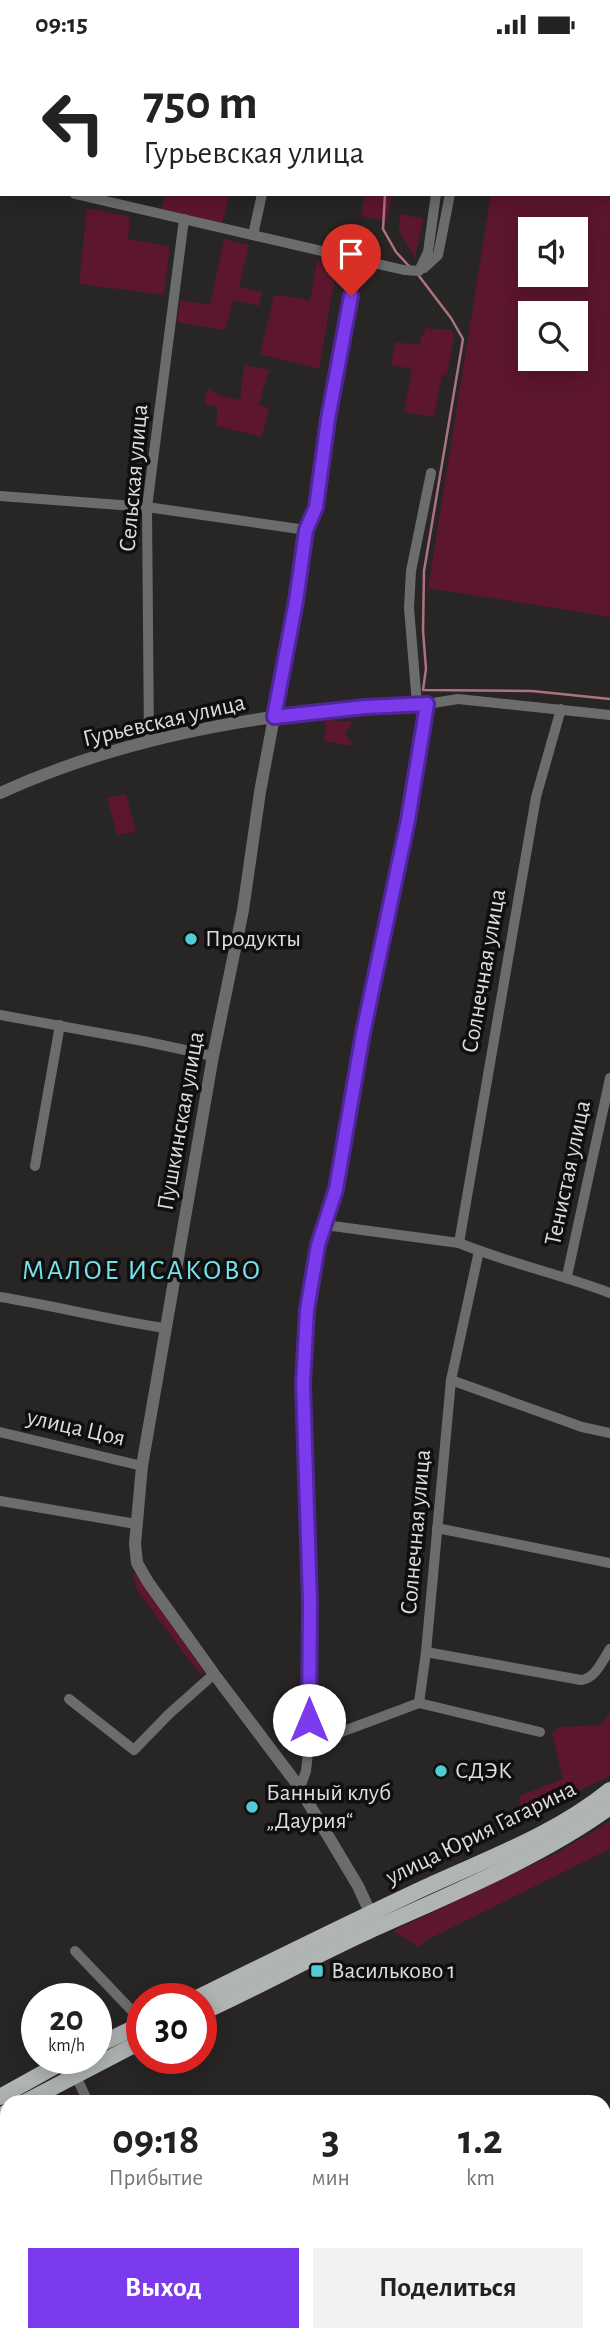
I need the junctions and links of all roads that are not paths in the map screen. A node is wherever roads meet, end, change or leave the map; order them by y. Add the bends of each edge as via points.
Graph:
1 (83, 196) edge
2 (128, 196) edge
3 (262, 196) edge
4 (436, 196) edge
5 (450, 196) edge
6 (128, 207) junction
7 (184, 219) junction
8 (253, 235) junction
9 (360, 259) junction
10 (420, 271) junction
11 (431, 473) dead end
12 (0, 496) edge
13 (147, 507) junction
14 (306, 530) junction
15 (425, 703) junction
16 (561, 709) junction
17 (610, 715) edge
18 (274, 717) junction
19 (149, 742) junction
20 (0, 793) edge
21 (0, 1015) edge
22 (60, 1025) junction
23 (213, 1056) junction
24 (610, 1078) edge
25 (35, 1166) dead end
26 (325, 1225) junction
27 (459, 1243) junction
28 (479, 1251) junction
29 (567, 1276) junction
30 (610, 1293) edge
31 (0, 1297) edge
32 (165, 1328) junction
33 (451, 1380) junction
34 (0, 1432) edge
35 (610, 1433) edge
36 (142, 1466) junction
37 (0, 1501) edge
38 (136, 1524) junction
39 (437, 1528) junction
40 (610, 1563) edge
41 (610, 1649) edge
42 (426, 1652) junction
43 (214, 1674) junction
44 (69, 1699) dead end
45 (419, 1703) junction
46 (540, 1732) dead end
47 (309, 1744) junction
48 (300, 1788) junction
49 (610, 1790) edge
50 (610, 1807) edge
51 (374, 1920) junction
52 (75, 1951) dead end
53 (217, 1989) edge
54 (217, 2004) edge
55 (126, 2005) edge
56 (40, 2074) edge
57 (65, 2074) edge
58 (79, 2074) edge
59 (3, 2095) edge
60 (35, 2095) edge
61 (86, 2095) edge

1 - 6 street
2 - 6 street
3 - 8 street
4 - 10 street via 428,252
5 - 10 street via 438,255
6 - 7 street
7 - 8 street
7 - 13 street, Сельская улица
8 - 9 street
9 - 10 street
9 - 14 street, Пушкинская улица via 328,419 316,507
11 - 15 street via 411,571 409,608
12 - 13 street
13 - 14 street
13 - 19 street, Сельская улица
14 - 18 street, Пушкинская улица
15 - 16 street, Гурьевская улица via 458,699
15 - 18 street, Гурьевская улица
15 - 26 street via 408,820 336,1189
16 - 17 street, Гурьевская улица
16 - 27 street, Солнечная улица via 536,797
18 - 19 street, Гурьевская улица
18 - 23 street, Пушкинская улица via 243,910
19 - 20 street, Гурьевская улица via 45,773
21 - 22 street
22 - 23 street
22 - 25 street
23 - 32 street, Пушкинская улица
24 - 29 street, Тенистая улица
26 - 27 street
26 - 47 street via 307,1310 303,1383
27 - 28 street
28 - 29 street
28 - 33 street, Солнечная улица
29 - 30 street
31 - 32 street
32 - 36 street, Пушкинская улица
33 - 35 street
33 - 39 street, Солнечная улица
34 - 36 street, улица Цоя
36 - 38 street, Пушкинская улица
37 - 38 street
38 - 43 street, Пушкинская улица via 137,1563
39 - 40 street
39 - 42 street, Солнечная улица
41 - 42 street via 587,1680
42 - 45 street, Солнечная улица
43 - 44 street via 134,1750
43 - 48 street, Пушкинская улица
45 - 46 street
45 - 47 street
47 - 48 street
48 - 51 street, Пушкинская улица
49 - 51 main road, улица Юрия Гагарина via 554,1828
50 - 51 main road, улица Юрия Гагарина via 579,1830 466,1886
51 - 53 main road
51 - 54 main road
52 - 55 street
56 - 59 main road
57 - 60 main road
58 - 61 street

